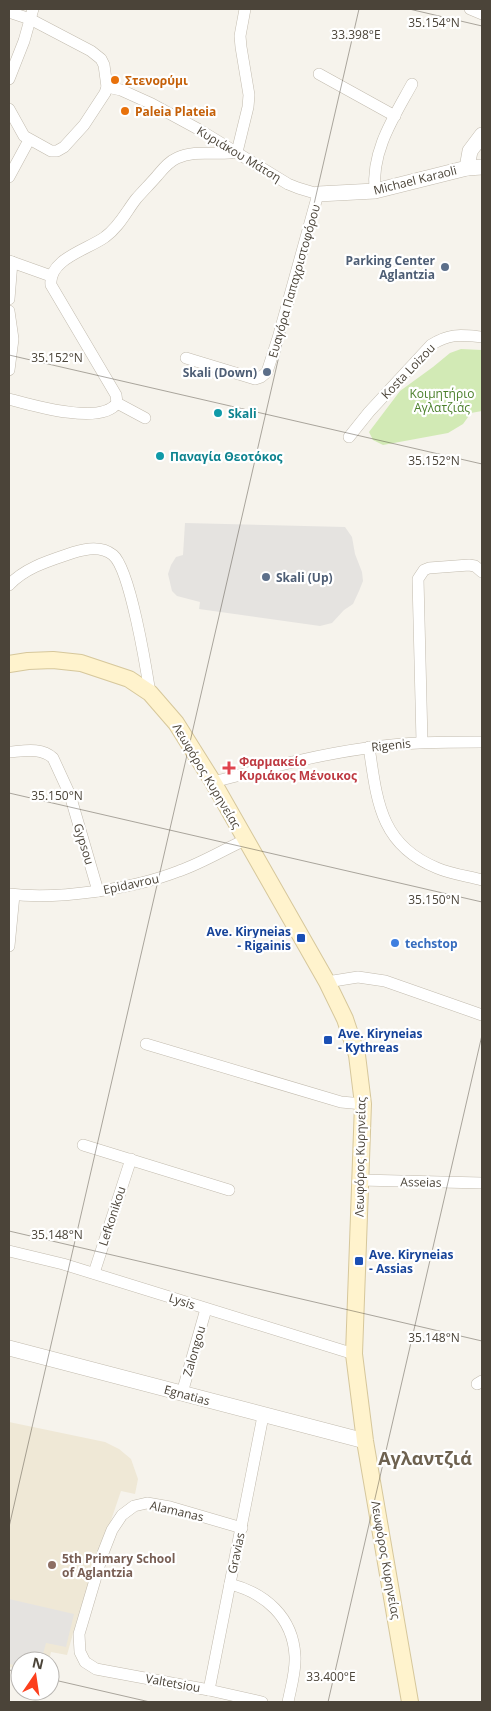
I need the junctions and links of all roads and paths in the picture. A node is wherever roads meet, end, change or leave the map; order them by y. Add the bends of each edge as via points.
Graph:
1 (245, 9) edge
2 (9, 12) edge
3 (31, 14) edge
4 (319, 74) dead end
5 (9, 78) edge
6 (412, 84) dead end
7 (107, 87) junction
8 (9, 109) edge
9 (395, 116) junction
10 (482, 135) edge
11 (28, 140) junction
12 (237, 152) junction
13 (475, 167) edge
14 (9, 177) edge
15 (375, 191) junction
16 (318, 194) junction
17 (11, 261) edge
18 (51, 276) junction
19 (9, 299) edge
20 (9, 311) edge
21 (482, 337) edge
22 (186, 358) dead end
23 (9, 370) edge
24 (9, 399) edge
25 (117, 403) junction
26 (145, 418) dead end
27 (349, 437) dead end
28 (482, 572) edge
29 (9, 585) edge
30 (9, 664) edge
31 (150, 693) junction
32 (422, 742) junction
33 (482, 742) edge
34 (369, 747) junction
35 (9, 752) edge
36 (213, 782) junction
37 (245, 840) junction
38 (482, 880) edge
39 (98, 891) junction
40 (11, 894) edge
41 (9, 946) edge
42 (327, 982) junction
43 (482, 1015) edge
44 (146, 1044) dead end
45 (363, 1104) junction
46 (83, 1145) dead end
47 (131, 1160) junction
48 (360, 1180) junction
49 (482, 1183) edge
50 (229, 1190) dead end
51 (9, 1252) edge
52 (94, 1273) junction
53 (206, 1309) junction
54 (9, 1348) edge
55 (354, 1354) junction
56 (182, 1393) junction
57 (263, 1416) junction
58 (365, 1441) junction
59 (242, 1528) junction
60 (230, 1584) junction
61 (85, 1662) joint
62 (209, 1690) junction
63 (262, 1702) edge
64 (288, 1702) edge
65 (410, 1702) edge

1 - 12 street via 240,47 249,95
2 - 3 street
3 - 5 street
3 - 7 street via 101,59
4 - 9 street
6 - 9 street
7 - 11 street via 84,125 64,147 51,151
7 - 12 street, Κυριάκου Μάτση via 152,104
8 - 11 street
9 - 15 street via 379,151
10 - 13 street via 470,151
11 - 14 street
12 - 16 street, Κυριάκου Μάτση via 288,184
12 - 18 street via 185,155 168,164 116,227 60,263
13 - 15 street, Michael Karaoli
15 - 16 street, Michael Karaoli
16 - 22 street, Ευαγόρα Παπαχριστοφόρου via 267,372 262,378 255,379
17 - 18 street
17 - 19 street
18 - 25 street via 51,285 116,395
20 - 23 street via 13,339
21 - 27 street, Kosta Loizou via 456,335 431,345
24 - 25 street via 85,414 108,410
25 - 26 street
28 - 32 street via 469,565 428,568 420,574
29 - 31 street via 39,564 78,551 98,549 112,554 126,578
30 - 31 main road, Λεωφόρος Κυρηνείας via 53,660 81,663 129,679
31 - 36 main road, Λεωφόρος Κυρηνείας via 176,723
32 - 33 street, Rigenis
32 - 34 street, Rigenis
34 - 36 street, Rigenis
34 - 38 street via 376,798 398,843 439,869
35 - 39 street, Gypsou via 38,751 53,758 70,795
36 - 37 main road, Λεωφόρος Κυρηνείας
37 - 39 street, Epidavrou via 182,871 135,885
37 - 42 main road, Λεωφόρος Κυρηνείας
39 - 40 street, Epidavrou via 55,895
40 - 41 street
42 - 43 street via 358,977 385,981
42 - 45 main road, Λεωφόρος Κυρηνείας via 345,1019 357,1055
44 - 45 street via 341,1102
45 - 48 main road, Λεωφόρος Κυρηνείας
46 - 47 street
47 - 50 street
47 - 52 street, Lefkonikou
48 - 49 street, Asseias
48 - 55 main road, Λεωφόρος Κυρηνείας
51 - 52 street, Lysis
52 - 53 street, Lysis
53 - 55 street, Lysis
53 - 56 street, Zalongou
54 - 56 street, Egnatias
55 - 58 main road, Λεωφόρος Κυρηνείας
56 - 57 street, Egnatias
57 - 58 street, Egnatias
57 - 59 street, Gravias
58 - 65 main road, Λεωφόρος Κυρηνείας
59 - 60 street, Gravias
59 - 61 street, Alamanas via 147,1503 134,1506 122,1515 103,1553 79,1634 80,1652
60 - 62 street, Gravias
60 - 64 street via 246,1588 265,1599 279,1613 290,1632 295,1658
61 - 62 street, Valtetsiou via 96,1669
62 - 63 street, Valtetsiou

